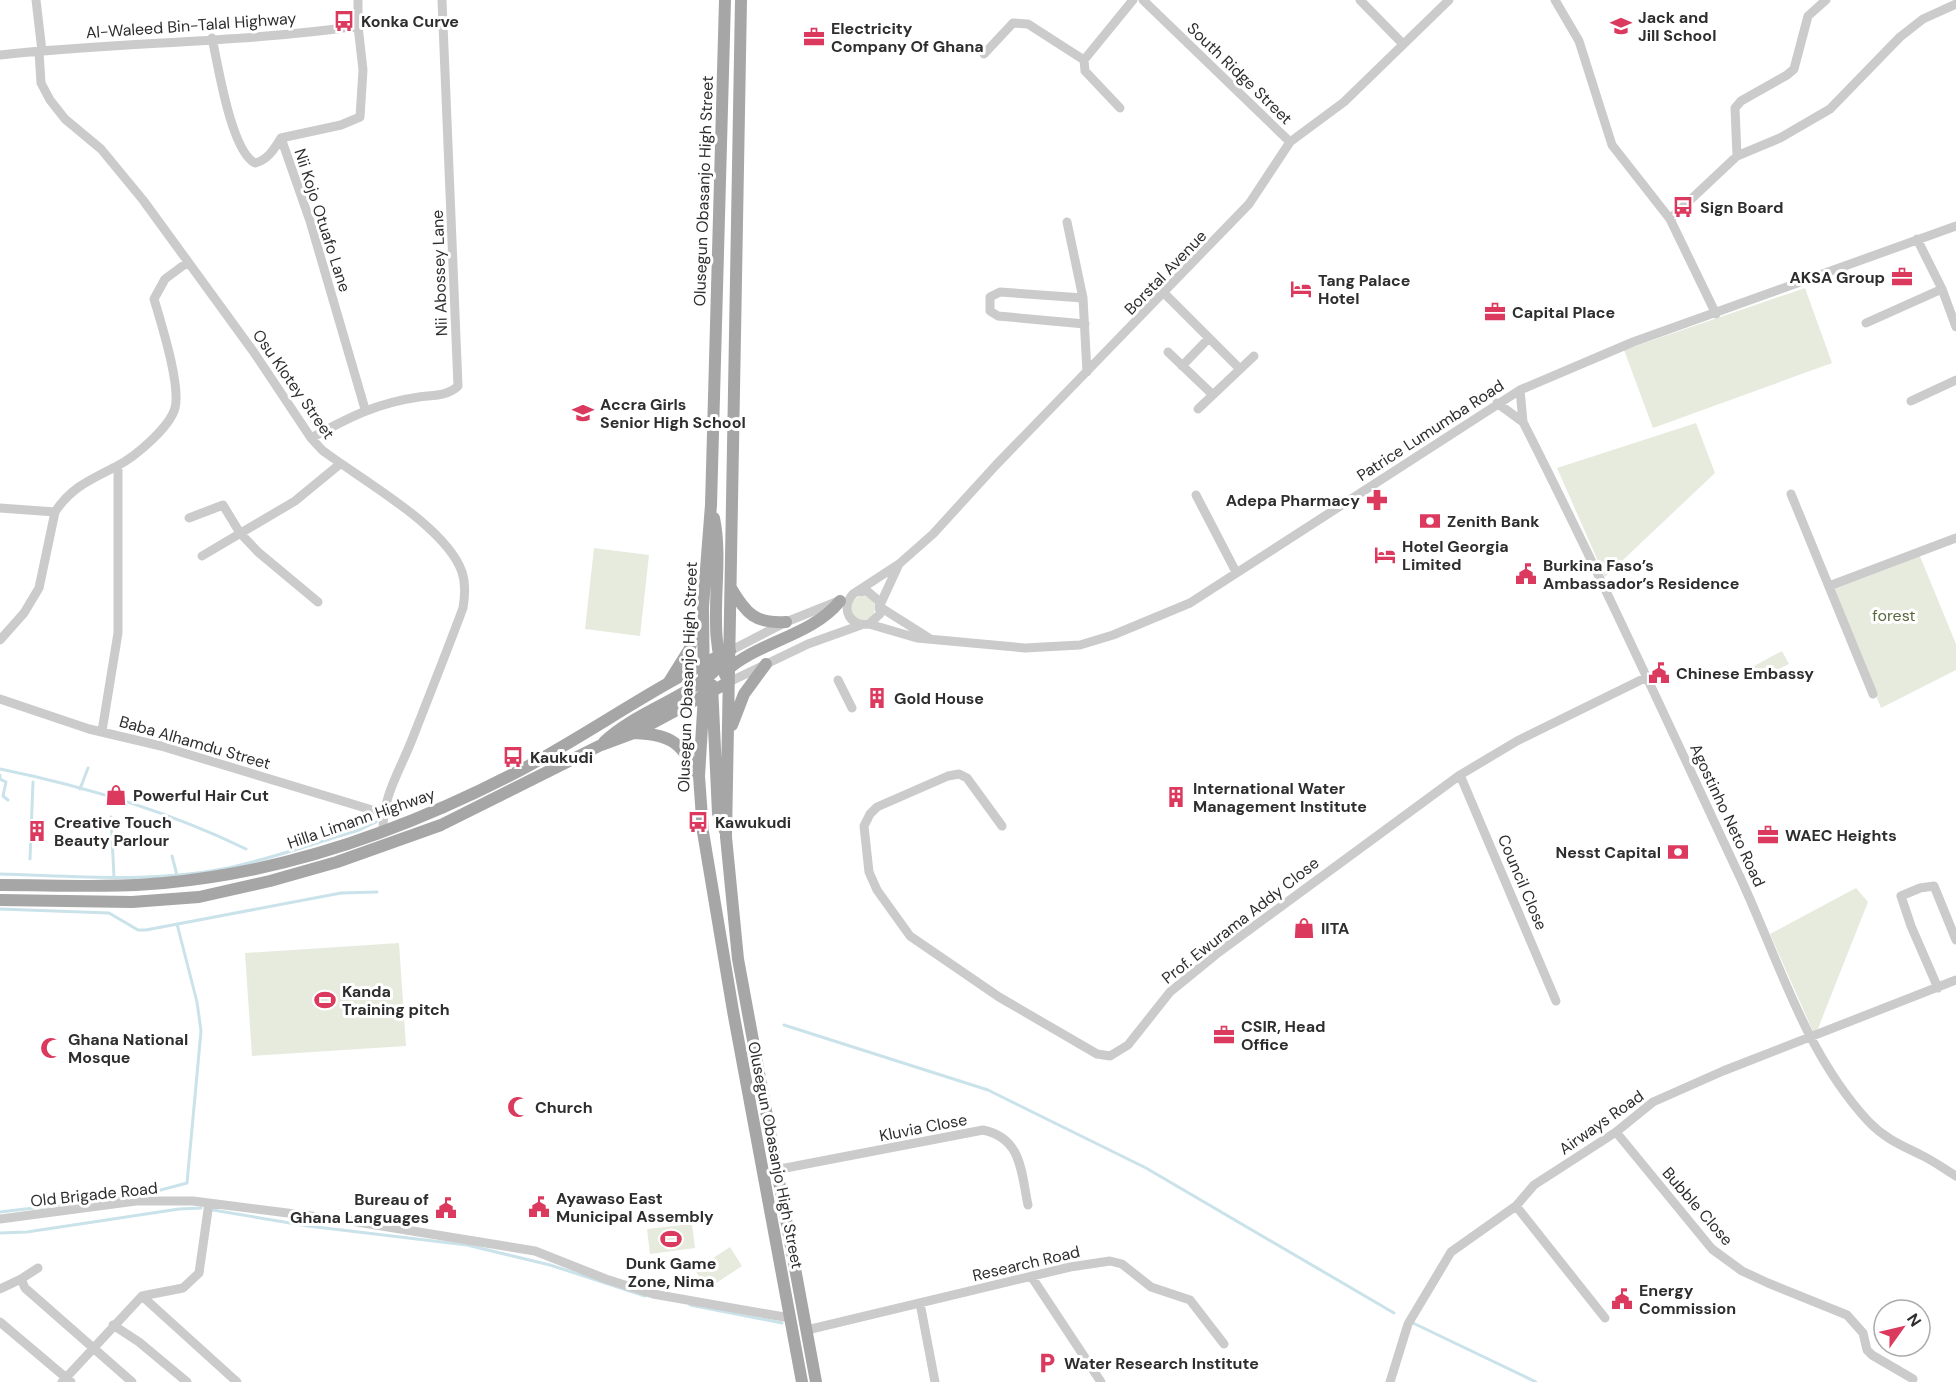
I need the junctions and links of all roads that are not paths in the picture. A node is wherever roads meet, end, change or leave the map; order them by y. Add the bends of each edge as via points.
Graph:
1 (36, 0) edge
2 (358, 0) edge
3 (442, 0) edge
4 (725, 0) edge
5 (741, 0) edge
6 (1133, 0) edge
7 (1143, 0) edge
8 (1360, 0) edge
9 (1449, 0) edge
10 (1555, 0) edge
11 (1826, 0) edge
12 (1956, 4) edge
13 (358, 26) junction
14 (212, 38) junction
15 (1402, 44) junction
16 (40, 51) junction
17 (984, 54) dead end
18 (0, 55) edge
19 (1084, 60) junction
20 (1120, 108) dead end
21 (281, 138) junction
22 (1290, 142) junction
23 (1737, 156) junction
24 (1670, 219) junction
25 (1067, 222) dead end
26 (1956, 226) edge
27 (1917, 239) junction
28 (188, 262) junction
29 (1942, 289) junction
30 (1165, 294) junction
31 (1083, 298) junction
32 (1716, 314) junction
33 (1866, 323) dead end
34 (1085, 324) junction
35 (1956, 327) edge
36 (1209, 338) junction
37 (1168, 352) dead end
38 (1254, 356) dead end
39 (1182, 366) junction
40 (1240, 369) junction
41 (1087, 372) junction
42 (1956, 380) edge
43 (1520, 390) junction
44 (1213, 395) junction
45 (1911, 401) dead end
46 (1497, 403) junction
47 (364, 409) junction
48 (1198, 409) dead end
49 (1523, 422) junction
50 (311, 438) junction
51 (340, 464) junction
52 (118, 466) junction
53 (1791, 494) dead end
54 (1196, 495) dead end
55 (711, 505) junction
56 (0, 508) edge
57 (55, 512) junction
58 (189, 518) dead end
59 (240, 533) junction
60 (1956, 538) edge
61 (202, 556) dead end
62 (899, 564) junction
63 (1236, 572) junction
64 (1829, 586) junction
65 (731, 588) junction
66 (849, 597) junction
67 (318, 602) dead end
68 (880, 606) junction
69 (703, 607) junction
70 (786, 622) junction
71 (865, 625) junction
72 (931, 639) junction
73 (0, 640) edge
74 (730, 651) junction
75 (766, 663) junction
76 (724, 669) junction
77 (1647, 677) junction
78 (838, 680) dead end
79 (707, 682) junction
80 (668, 684) junction
81 (1873, 694) dead end
82 (0, 699) edge
83 (852, 708) dead end
84 (102, 731) junction
85 (730, 732) junction
86 (634, 733) junction
87 (599, 747) junction
88 (1460, 775) junction
89 (699, 776) junction
90 (382, 813) junction
91 (1002, 826) dead end
92 (382, 832) junction
93 (726, 837) junction
94 (0, 885) edge
95 (0, 900) edge
96 (1956, 940) edge
97 (1956, 980) edge
98 (1938, 988) junction
99 (1556, 1001) dead end
100 (1809, 1039) junction
101 (1616, 1132) junction
102 (775, 1170) junction
103 (1956, 1176) edge
104 (209, 1203) junction
105 (1028, 1205) dead end
106 (1516, 1206) junction
107 (0, 1219) edge
108 (38, 1268) dead end
109 (1031, 1276) junction
110 (21, 1280) junction
111 (0, 1289) edge
112 (142, 1296) junction
113 (920, 1303) junction
114 (790, 1318) junction
115 (1605, 1318) dead end
116 (0, 1322) edge
117 (113, 1324) junction
118 (807, 1330) junction
119 (1224, 1344) dead end
120 (93, 1347) junction
121 (1913, 1379) dead end
122 (66, 1380) edge
123 (132, 1382) edge
124 (187, 1382) edge
125 (237, 1382) edge
126 (802, 1382) edge
127 (816, 1382) edge
128 (935, 1382) edge
129 (1101, 1382) edge
130 (1390, 1382) edge

1 - 16 street, Osu Klotey Street
2 - 13 street
3 - 47 street, Nii Abossey Lane via 458,386 445,394 396,400
4 - 55 main road, Olusegun Obasanjo High Street
5 - 65 main road, Olusegun Obasanjo High Street
6 - 19 street
7 - 22 street, South Ridge Street
8 - 15 street
9 - 15 street, Borstal Avenue
10 - 24 street via 1579,41 1612,145
11 - 23 street via 1808,16 1794,69 1735,108
12 - 23 street via 1900,37 1830,109 1780,138
13 - 14 street, Al-Waleed Bin-Talal Highway
13 - 21 street, Nii Kojo Otuafo Lane via 363,70 360,117
14 - 16 street, Al-Waleed Bin-Talal Highway
14 - 21 street via 228,111 246,157 261,162
15 - 22 street, Borstal Avenue via 1344,102
16 - 18 street, Al-Waleed Bin-Talal Highway
16 - 28 street, Osu Klotey Street via 41,83 50,100 65,119 101,149
17 - 19 street via 1013,23 1021,22
19 - 20 street via 1086,71
21 - 47 street, Nii Kojo Otuafo Lane via 331,289
22 - 30 street, Borstal Avenue via 1249,204
23 - 24 street
24 - 32 street
25 - 31 street
26 - 27 street, Patrice Lumumba Road
27 - 29 street
27 - 32 street, Patrice Lumumba Road
28 - 50 street, Osu Klotey Street
28 - 52 street via 165,279 154,299 176,390 175,408 159,433
29 - 33 street
29 - 35 street
30 - 36 street
30 - 41 street, Borstal Avenue
31 - 34 street
31 - 34 street via 1000,292 990,297 990,310 998,316
32 - 43 street, Patrice Lumumba Road via 1633,342
34 - 41 street
36 - 39 street
36 - 40 street
37 - 39 street
38 - 40 street
39 - 44 street
40 - 44 street
41 - 62 street, Borstal Avenue via 933,534
42 - 45 street
43 - 46 street, Patrice Lumumba Road
43 - 49 street, Agostinho Neto Road
44 - 48 street
46 - 49 street, Agostinho Neto Road
46 - 63 street, Patrice Lumumba Road
47 - 50 street, Nii Abossey Lane
49 - 77 street, Agostinho Neto Road
50 - 51 street, Osu Klotey Street
51 - 59 street via 295,501
51 - 90 street, Osu Klotey Street via 428,528 457,561 466,587 464,608
52 - 57 street via 79,485
52 - 84 street via 117,633
53 - 64 street
54 - 63 street
55 - 69 main road, Olusegun Obasanjo High Street
55 - 76 main road, Olusegun Obasanjo High Street via 718,538
56 - 57 street
57 - 73 street via 39,588
58 - 59 street via 223,505
59 - 61 street
59 - 67 street
60 - 64 street
62 - 66 street, Borstal Avenue
62 - 68 street, Borstal Avenue
63 - 72 street, Patrice Lumumba Road via 1190,603 1080,645 1025,648
64 - 81 street
65 - 70 main road via 750,614 770,623
65 - 74 main road, Olusegun Obasanjo High Street
66 - 68 street via 872,593
66 - 70 street
66 - 71 street via 848,615 853,622
66 - 76 main road via 815,623
68 - 71 street via 878,618
68 - 72 street, Patrice Lumumba Road
69 - 79 main road, Olusegun Obasanjo High Street
69 - 80 main road via 689,650
70 - 74 street
71 - 72 street, Patrice Lumumba Road
71 - 75 street
74 - 76 main road, Hilla Limann Highway
75 - 76 street
75 - 85 main road via 744,694
76 - 79 main road, Hilla Limann Highway
76 - 79 main road, Hilla Limann Highway
76 - 85 main road, Olusegun Obasanjo High Street
77 - 88 street, Prof. Ewurama Addy Close via 1517,741
77 - 100 street, Agostinho Neto Road via 1765,930
78 - 83 street
79 - 80 main road, Hilla Limann Highway
79 - 86 main road, Hilla Limann Highway
79 - 87 main road via 618,728
79 - 89 main road, Olusegun Obasanjo High Street
79 - 93 main road via 718,813
80 - 92 main road, Hilla Limann Highway via 516,772 448,806
82 - 84 street, Baba Alhamdu Street
84 - 90 street, Baba Alhamdu Street
85 - 93 main road, Olusegun Obasanjo High Street
86 - 87 main road, Hilla Limann Highway
86 - 89 main road via 670,739 685,752
87 - 95 main road, Hilla Limann Highway via 441,825 270,881 199,897 132,902
88 - 91 street, Prof. Ewurama Addy Close via 1219,952 1170,992 1128,1045 1110,1056 1097,1054 1041,1022 922,946 903,927 871,879 864,826 870,814 877,807 948,776 959,774 967,778
88 - 99 street, Council Close
89 - 114 main road, Olusegun Obasanjo High Street via 711,886
90 - 92 street, Osu Klotey Street
92 - 94 main road, Hilla Limann Highway via 265,867 166,883
93 - 102 main road, Olusegun Obasanjo High Street via 738,959
96 - 98 street via 1934,886 1901,896
97 - 98 street, Airways Road
98 - 100 street, Airways Road
100 - 101 street, Airways Road via 1653,1102
100 - 103 street, Agostinho Neto Road via 1842,1091 1870,1123 1899,1146
101 - 106 street, Airways Road via 1534,1185
101 - 121 street, Bubble Close via 1712,1249 1742,1271 1847,1315 1863,1333 1872,1355
102 - 105 street, Kluvia Close via 983,1130 997,1133 1016,1154
102 - 118 main road, Olusegun Obasanjo High Street
104 - 107 street, Old Brigade Road via 136,1201
104 - 112 street via 199,1273 183,1288
104 - 114 street, Old Brigade Road via 502,1244 554,1257 606,1280 653,1294
106 - 115 street
106 - 130 street, Airways Road via 1446,1259 1408,1324
108 - 110 street
109 - 113 street, Research Road
109 - 119 street, Research Road via 1110,1261 1122,1264 1151,1287 1190,1300
109 - 129 street
110 - 111 street
110 - 120 street via 25,1288
112 - 117 street
112 - 125 street
113 - 118 street, Research Road
113 - 128 street
114 - 126 main road, Olusegun Obasanjo High Street
116 - 122 street
117 - 120 street
117 - 124 street
118 - 127 main road, Olusegun Obasanjo High Street
120 - 122 street
120 - 123 street

